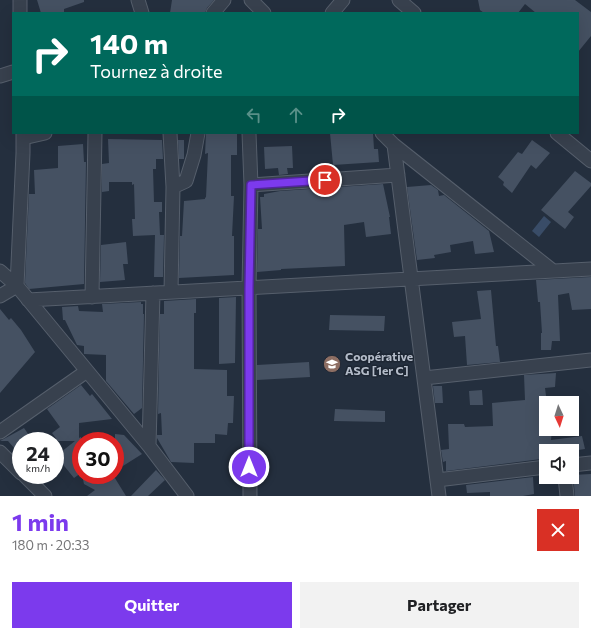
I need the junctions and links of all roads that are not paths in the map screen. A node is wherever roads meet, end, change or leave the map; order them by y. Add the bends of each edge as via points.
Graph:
1 (20, 0) edge
2 (138, 0) edge
3 (224, 0) edge
4 (251, 0) edge
5 (343, 0) edge
6 (399, 0) edge
7 (20, 12) edge
8 (142, 12) edge
9 (214, 12) edge
10 (263, 12) edge
11 (333, 12) edge
12 (413, 12) edge
13 (12, 72) edge
14 (0, 76) edge
15 (38, 134) edge
16 (95, 134) edge
17 (170, 134) edge
18 (198, 134) edge
19 (249, 134) edge
20 (383, 134) edge
21 (558, 134) edge
22 (23, 136) edge
23 (394, 146) junction
24 (591, 162) edge
25 (398, 175) junction
26 (251, 185) junction
27 (173, 186) junction
28 (591, 269) edge
29 (0, 271) edge
30 (553, 271) junction
31 (412, 278) junction
32 (17, 286) junction
33 (249, 288) junction
34 (171, 292) junction
35 (153, 293) junction
36 (0, 296) edge
37 (92, 296) junction
38 (28, 300) junction
39 (591, 360) edge
40 (87, 371) junction
41 (424, 378) junction
42 (0, 432) edge
43 (149, 446) junction
44 (0, 452) edge
45 (12, 463) edge
46 (591, 463) edge
47 (579, 464) edge
48 (539, 468) edge
49 (437, 480) junction
50 (33, 484) edge
51 (566, 484) edge
52 (184, 495) edge
53 (45, 496) edge
54 (250, 496) edge
55 (439, 496) edge
56 (568, 496) edge

1 - 7 street
2 - 8 street
3 - 9 street
4 - 10 street
5 - 11 street
6 - 12 street
13 - 14 street
15 - 22 street
16 - 37 street
17 - 27 street
18 - 27 street via 186,181
19 - 26 street
20 - 23 street
21 - 24 street
22 - 32 street
23 - 25 street
23 - 30 street
25 - 26 street
25 - 31 street
26 - 33 street
27 - 34 street
28 - 30 street
29 - 32 street
30 - 31 street
31 - 33 street
31 - 41 street
32 - 36 street
32 - 38 street
33 - 34 street
33 - 54 street
34 - 35 street
35 - 37 street
35 - 43 street
37 - 38 street
38 - 40 street
39 - 41 street
40 - 42 street
40 - 43 street
41 - 49 street
43 - 52 street
44 - 45 street
46 - 47 street
48 - 49 street
49 - 55 street
50 - 53 street
51 - 56 street

